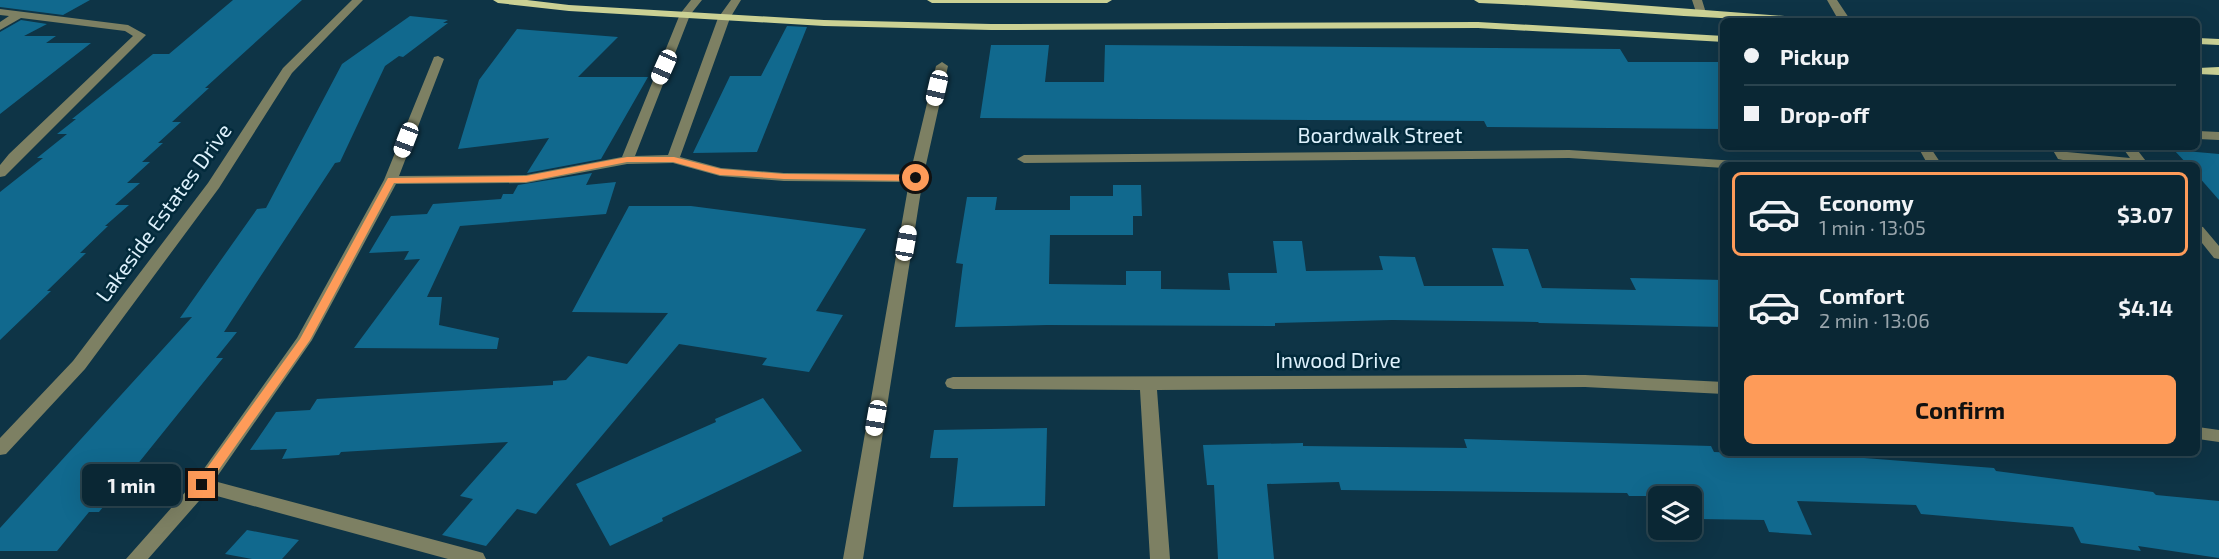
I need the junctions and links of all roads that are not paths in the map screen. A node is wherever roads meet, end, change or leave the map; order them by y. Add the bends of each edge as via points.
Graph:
1 (358, 0) edge
2 (498, 0) edge
3 (697, 0) edge
4 (736, 0) edge
5 (932, 0) edge
6 (1107, 0) edge
7 (1479, 0) edge
8 (1697, 0) edge
9 (1832, 0) edge
10 (1011, 1) edge
11 (0, 12) edge
12 (1701, 13) junction
13 (20, 14) junction
14 (685, 14) junction
15 (724, 18) junction
16 (1770, 18) edge
17 (1843, 18) edge
18 (0, 27) edge
19 (1720, 39) edge
20 (2200, 41) edge
21 (2219, 42) edge
22 (438, 59) dead end
23 (942, 66) dead end
24 (2200, 71) edge
25 (2219, 71) edge
26 (2200, 135) edge
27 (2219, 136) edge
28 (2059, 150) edge
29 (2130, 150) edge
30 (674, 159) junction
31 (1024, 159) dead end
32 (627, 160) junction
33 (2122, 162) edge
34 (2140, 162) edge
35 (1720, 164) edge
36 (0, 173) edge
37 (916, 178) junction
38 (391, 180) junction
39 (2200, 232) edge
40 (2219, 255) edge
41 (953, 382) dead end
42 (1148, 384) junction
43 (1720, 388) edge
44 (2200, 433) edge
45 (2219, 436) edge
46 (0, 449) edge
47 (202, 485) junction
48 (136, 559) edge
49 (476, 559) edge
50 (853, 559) edge
51 (1160, 559) edge

1 - 46 street, Lakeside Estates Drive via 287,70 214,185 79,365
2 - 14 main road
3 - 14 street
4 - 15 street
5 - 10 main road
6 - 10 main road
7 - 12 main road
8 - 12 street
9 - 17 street
11 - 13 street
12 - 16 main road
13 - 18 street
13 - 36 street via 128,28 140,35
14 - 15 main road
14 - 32 street
15 - 19 main road via 991,27 1478,25
15 - 30 street
20 - 21 main road
22 - 38 street
23 - 37 street
24 - 25 main road
26 - 27 street
28 - 33 street via 2063,156
29 - 34 street
30 - 32 street
30 - 37 street via 720,172
31 - 35 street, Boardwalk Street via 1569,154
32 - 38 street via 526,179
37 - 50 street
38 - 47 street via 304,340
39 - 40 street
41 - 42 street, Inwood Drive
42 - 43 street, Inwood Drive via 1585,381
42 - 51 street
44 - 45 street
47 - 48 street
47 - 49 street

